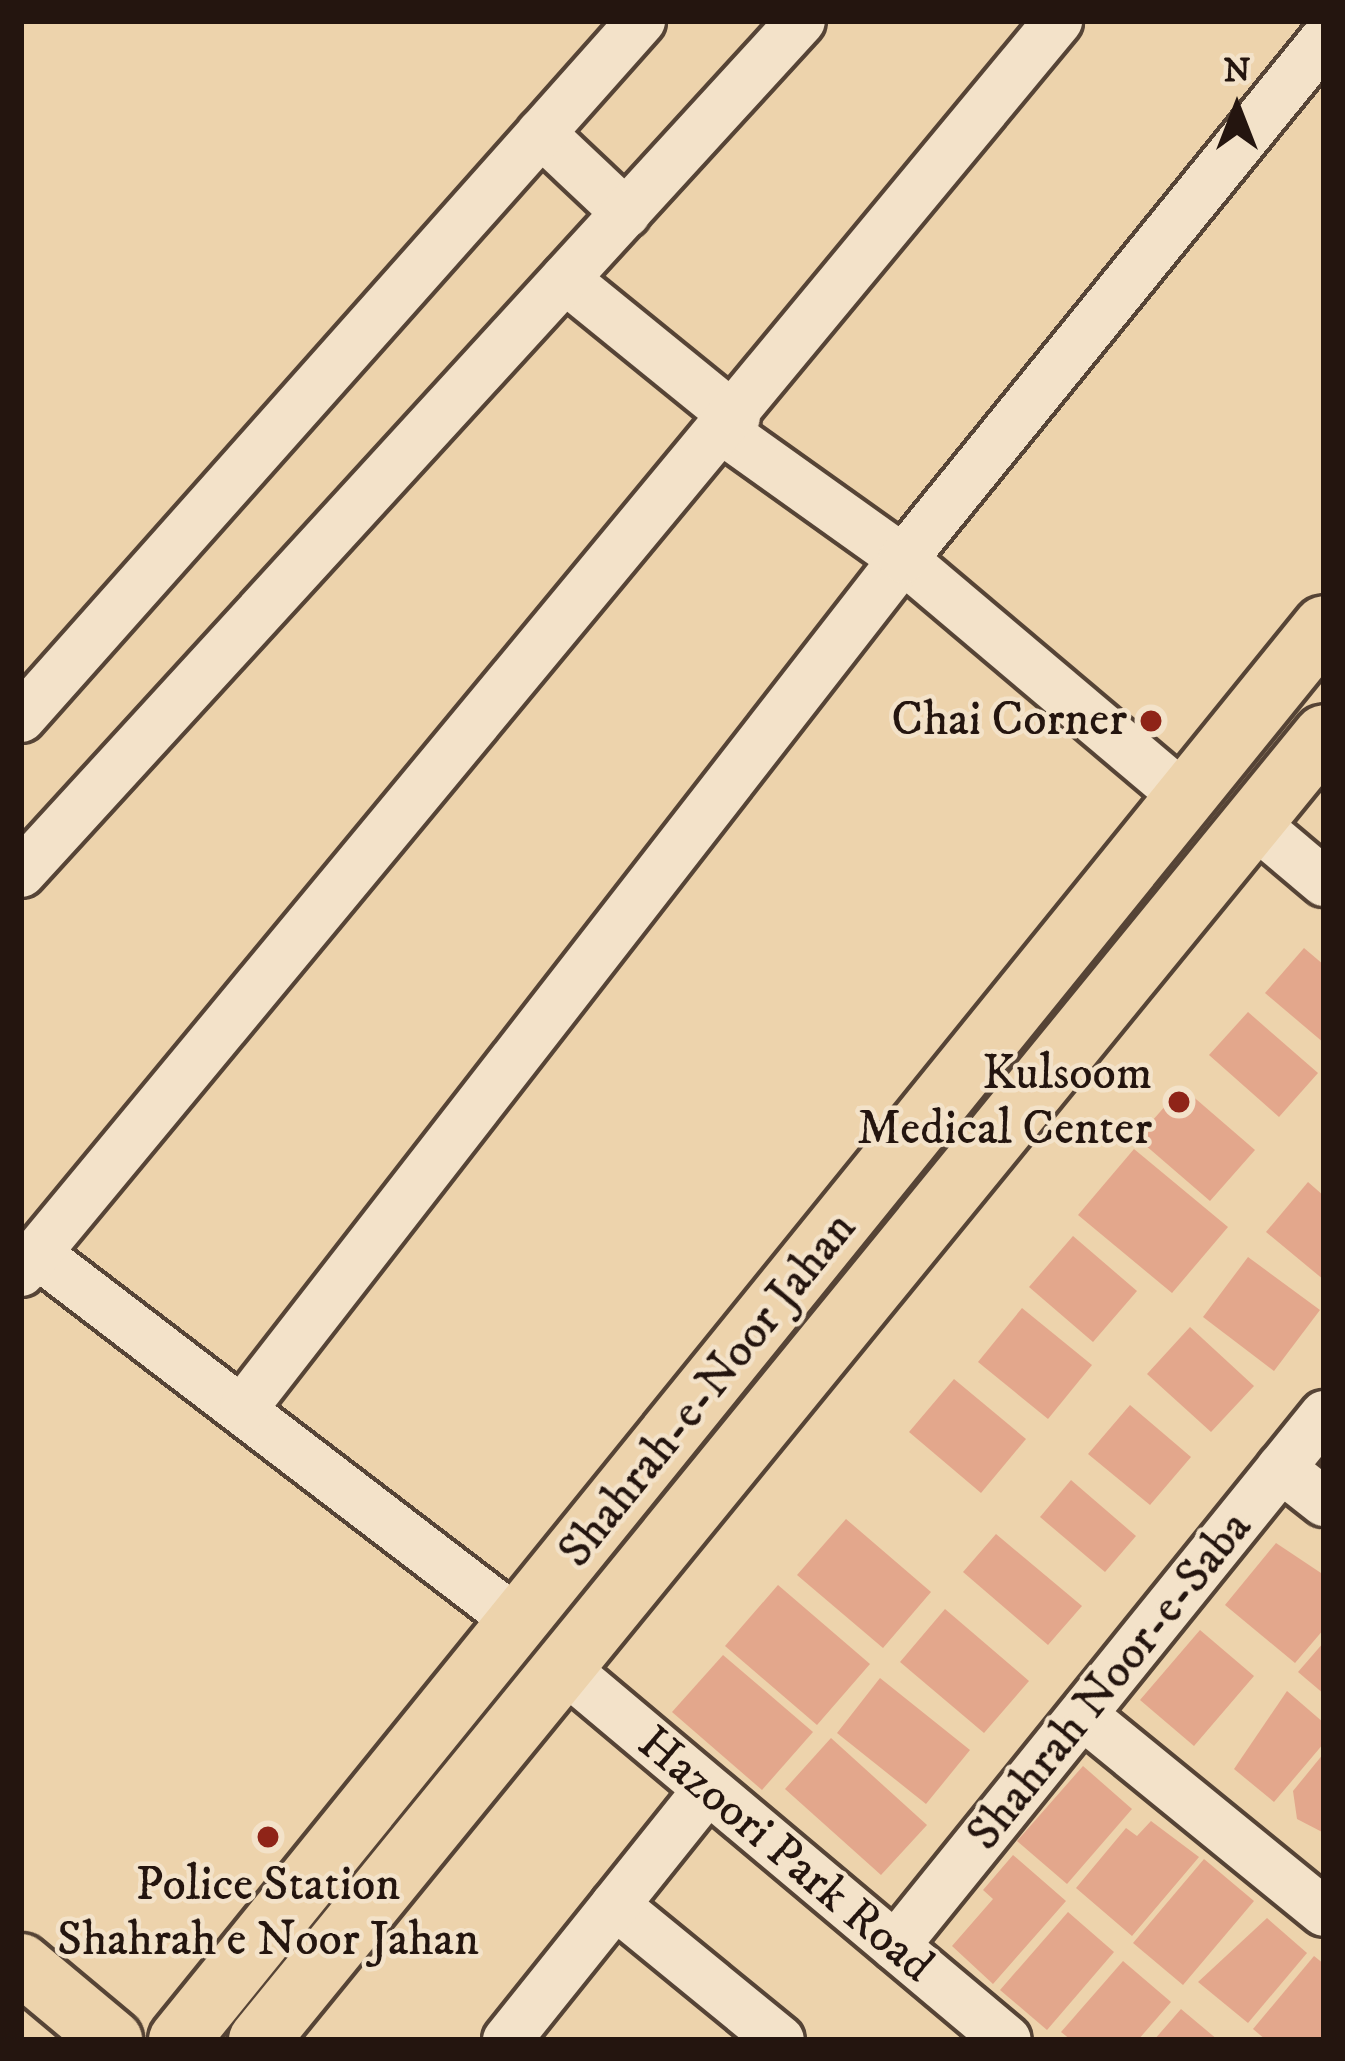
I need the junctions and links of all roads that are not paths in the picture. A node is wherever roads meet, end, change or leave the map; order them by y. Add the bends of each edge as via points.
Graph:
1 (641, 21) edge
2 (801, 21) edge
3 (1058, 21) edge
4 (1324, 40) edge
5 (541, 133) junction
6 (626, 212) junction
7 (565, 280) junction
8 (730, 425) junction
9 (903, 559) junction
10 (1324, 626) edge
11 (21, 718) edge
12 (1324, 734) edge
13 (1184, 796) junction
14 (1253, 822) junction
15 (21, 873) edge
16 (1324, 882) edge
17 (825, 1242) junction
18 (28, 1263) edge
19 (877, 1283) junction
20 (244, 1407) junction
21 (1324, 1415) edge
22 (1281, 1468) junction
23 (1324, 1502) edge
24 (521, 1624) junction
25 (564, 1668) junction
26 (1085, 1717) junction
27 (705, 1793) junction
28 (615, 1905) junction
29 (1324, 1912) edge
30 (895, 1946) junction
31 (21, 1964) edge
32 (754, 2032) edge
33 (112, 2040) edge
34 (179, 2040) edge
35 (259, 2040) edge
36 (507, 2040) edge
37 (1007, 2040) edge

1 - 5 street
2 - 6 street
3 - 8 street
4 - 9 street
5 - 6 street
5 - 11 street
6 - 7 street
7 - 8 street
7 - 15 street
8 - 9 street
8 - 18 street
9 - 13 street
9 - 20 street
10 - 13 main road, Shahrah-e-Noor Jahan
12 - 14 main road, Shahrah-e-Noor Jahan
13 - 17 main road, Shahrah-e-Noor Jahan
14 - 16 street
14 - 19 main road, Shahrah-e-Noor Jahan
17 - 19 main road
17 - 24 main road, Shahrah-e-Noor Jahan
18 - 20 street
19 - 25 main road, Shahrah-e-Noor Jahan
20 - 24 street
21 - 22 street, Shahrah Noor-e-Saba
22 - 23 street
22 - 26 street, Shahrah Noor-e-Saba
24 - 34 main road, Shahrah-e-Noor Jahan
25 - 27 street, Hazoori Park Road
25 - 35 main road, Shahrah-e-Noor Jahan
26 - 29 street
26 - 30 street, Shahrah Noor-e-Saba
27 - 28 street
27 - 30 street, Hazoori Park Road
28 - 32 street
28 - 36 street
30 - 37 street, Hazoori Park Road
31 - 33 main road

